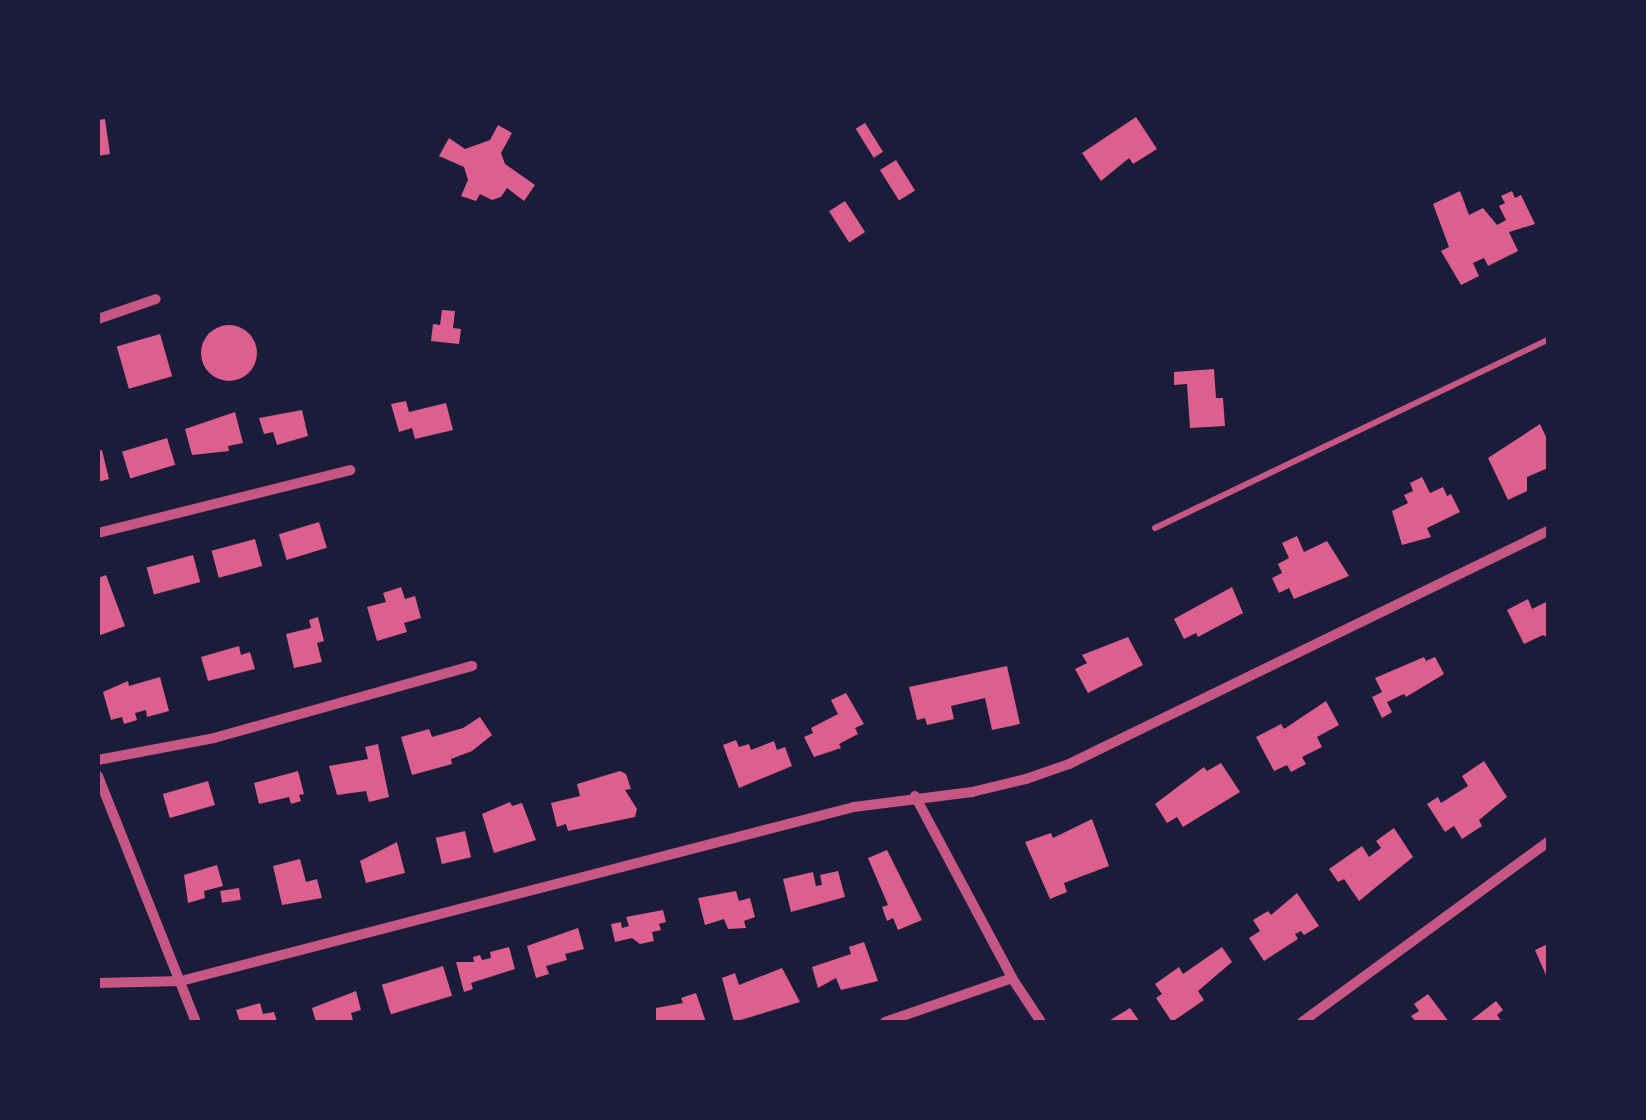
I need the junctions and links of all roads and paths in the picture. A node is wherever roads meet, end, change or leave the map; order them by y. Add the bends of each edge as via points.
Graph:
1 (156, 299) dead end
2 (98, 319) edge
3 (1548, 340) edge
4 (350, 470) dead end
5 (1156, 528) dead end
6 (1548, 531) edge
7 (98, 534) edge
8 (472, 666) dead end
9 (98, 760) edge
10 (98, 776) edge
11 (915, 796) junction
12 (1548, 842) edge
13 (1012, 978) junction
14 (181, 981) junction
15 (98, 984) edge
16 (196, 1022) edge
17 (885, 1022) edge
18 (1041, 1022) edge
19 (1302, 1022) edge

1 - 2 street
3 - 5 lane
4 - 7 street
6 - 11 street via 1069,764 972,792
8 - 9 street via 214,738
10 - 14 street
11 - 13 street
11 - 14 street
12 - 19 street
13 - 17 street
13 - 18 street
14 - 15 street
14 - 16 street

